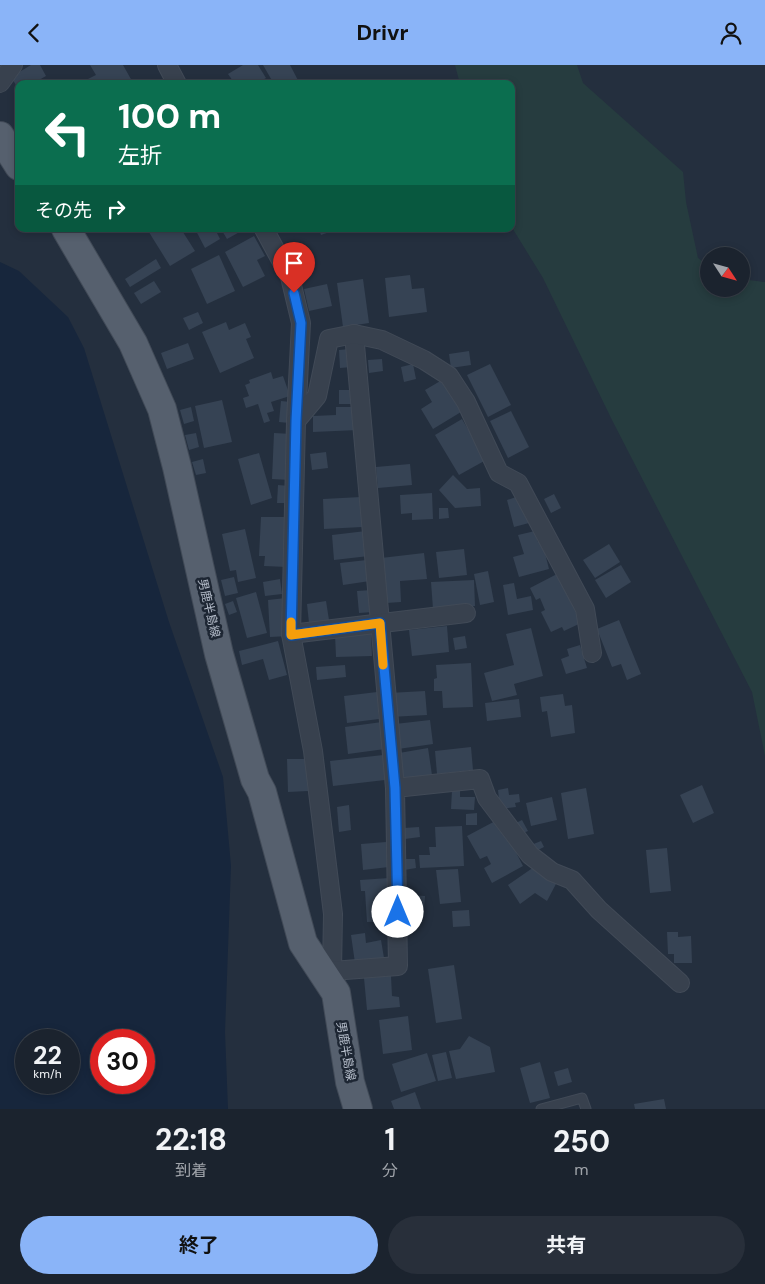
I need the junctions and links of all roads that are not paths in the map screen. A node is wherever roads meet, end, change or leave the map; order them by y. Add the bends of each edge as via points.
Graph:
1 (13, 65) edge
2 (167, 65) edge
3 (175, 80) edge
4 (0, 83) edge
5 (0, 136) edge
6 (15, 160) edge
7 (68, 232) edge
8 (266, 232) edge
9 (354, 334) junction
10 (296, 421) junction
11 (466, 613) dead end
12 (380, 623) junction
13 (291, 635) junction
14 (592, 653) dead end
15 (395, 788) junction
16 (334, 982) junction
17 (680, 983) dead end
18 (358, 1109) edge
19 (541, 1109) edge
20 (586, 1109) edge

1 - 4 street
2 - 3 street
5 - 6 main road
7 - 16 main road, 男鹿半島線 via 133,343 162,409 219,654 255,779 262,792 303,943
8 - 10 street, 男鹿半島線 via 290,277 301,323
9 - 10 street via 329,339 317,396
9 - 12 street
9 - 14 street via 382,340 449,376 466,402 499,473 518,483 585,609
10 - 13 street, 男鹿半島線
11 - 12 street
12 - 13 street
12 - 15 street
13 - 16 street, 男鹿半島線 via 313,751 333,914
15 - 16 street via 398,965
15 - 17 street via 480,779 487,798 530,855 552,872 572,880 599,910
16 - 18 main road, 男鹿半島線 via 350,1082
19 - 20 lane via 582,1098

